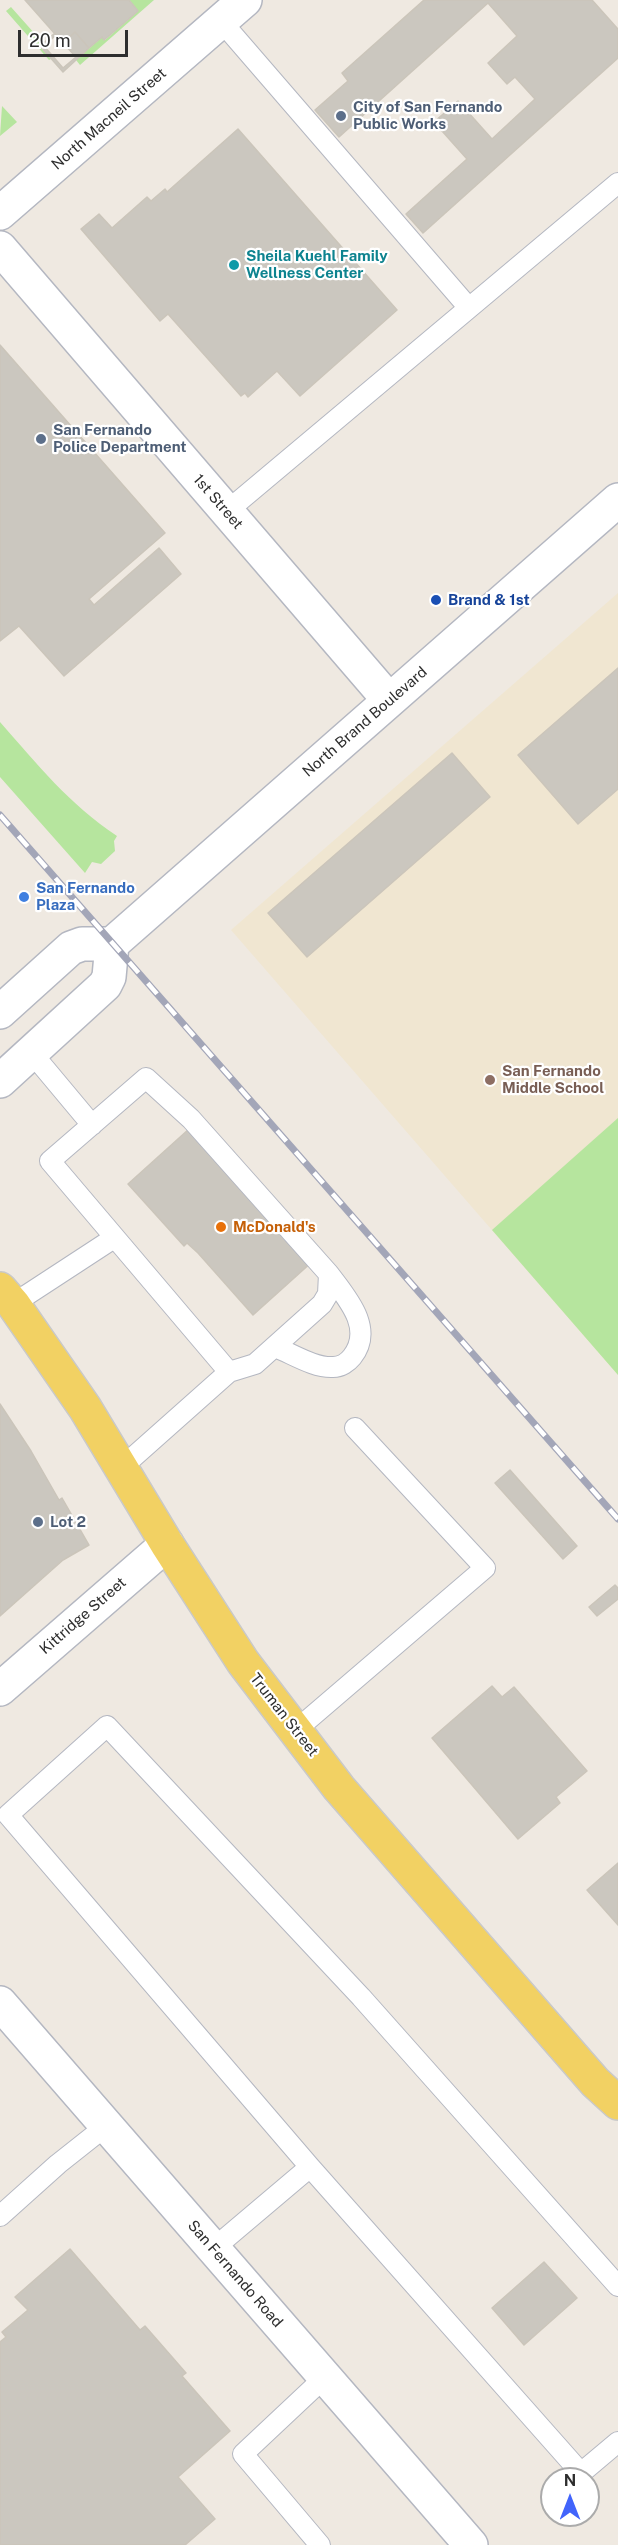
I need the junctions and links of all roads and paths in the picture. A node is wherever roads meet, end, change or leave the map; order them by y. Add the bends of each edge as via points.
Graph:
1 (233, 10) edge
2 (618, 183) edge
3 (0, 213) edge
4 (0, 248) edge
5 (469, 308) junction
6 (618, 500) edge
7 (226, 512) junction
8 (389, 700) junction
9 (112, 944) junction
10 (0, 1012) edge
11 (31, 1052) junction
12 (0, 1081) edge
13 (92, 1125) junction
14 (114, 1238) junction
15 (329, 1274) junction
16 (7, 1296) edge
17 (275, 1347) junction
18 (229, 1372) junction
19 (355, 1428) dead end
20 (121, 1468) junction
21 (167, 1544) junction
22 (0, 1689) edge
23 (296, 1730) junction
24 (0, 2003) edge
25 (618, 2103) edge
26 (106, 2126) junction
27 (310, 2167) junction
28 (2, 2209) edge
29 (213, 2250) junction
30 (618, 2286) edge
31 (325, 2377) junction
32 (618, 2442) edge
33 (308, 2541) edge
34 (471, 2545) edge

1 - 3 street, North Macneil Street
1 - 5 lane
2 - 5 lane
4 - 7 street, 1st Street
5 - 7 lane
6 - 8 street, North Brand Boulevard
7 - 8 street, 1st Street
8 - 9 street, North Brand Boulevard
9 - 10 street via 71,948
9 - 11 street via 105,985
11 - 12 street
11 - 13 lane
13 - 14 lane via 50,1161
13 - 15 lane via 146,1078 191,1119
14 - 16 lane
14 - 18 lane
15 - 17 lane via 328,1294 322,1305
15 - 17 lane via 358,1315 361,1334 357,1351 348,1362 334,1367 317,1365
16 - 20 main road, Truman Street via 85,1408
17 - 18 lane via 255,1364
18 - 20 lane
19 - 23 lane via 485,1568
20 - 21 main road, Truman Street
21 - 22 street, Kittridge Street
21 - 23 main road, Truman Street via 243,1662
23 - 25 main road, Truman Street via 339,1788 595,2082
24 - 26 street, San Fernando Road
26 - 28 lane
26 - 29 street, San Fernando Road
27 - 29 lane
27 - 30 lane via 8,1815 107,1726 361,1997
27 - 32 lane via 581,2473
29 - 31 street, San Fernando Road
31 - 33 lane via 243,2454
31 - 34 street, San Fernando Road

